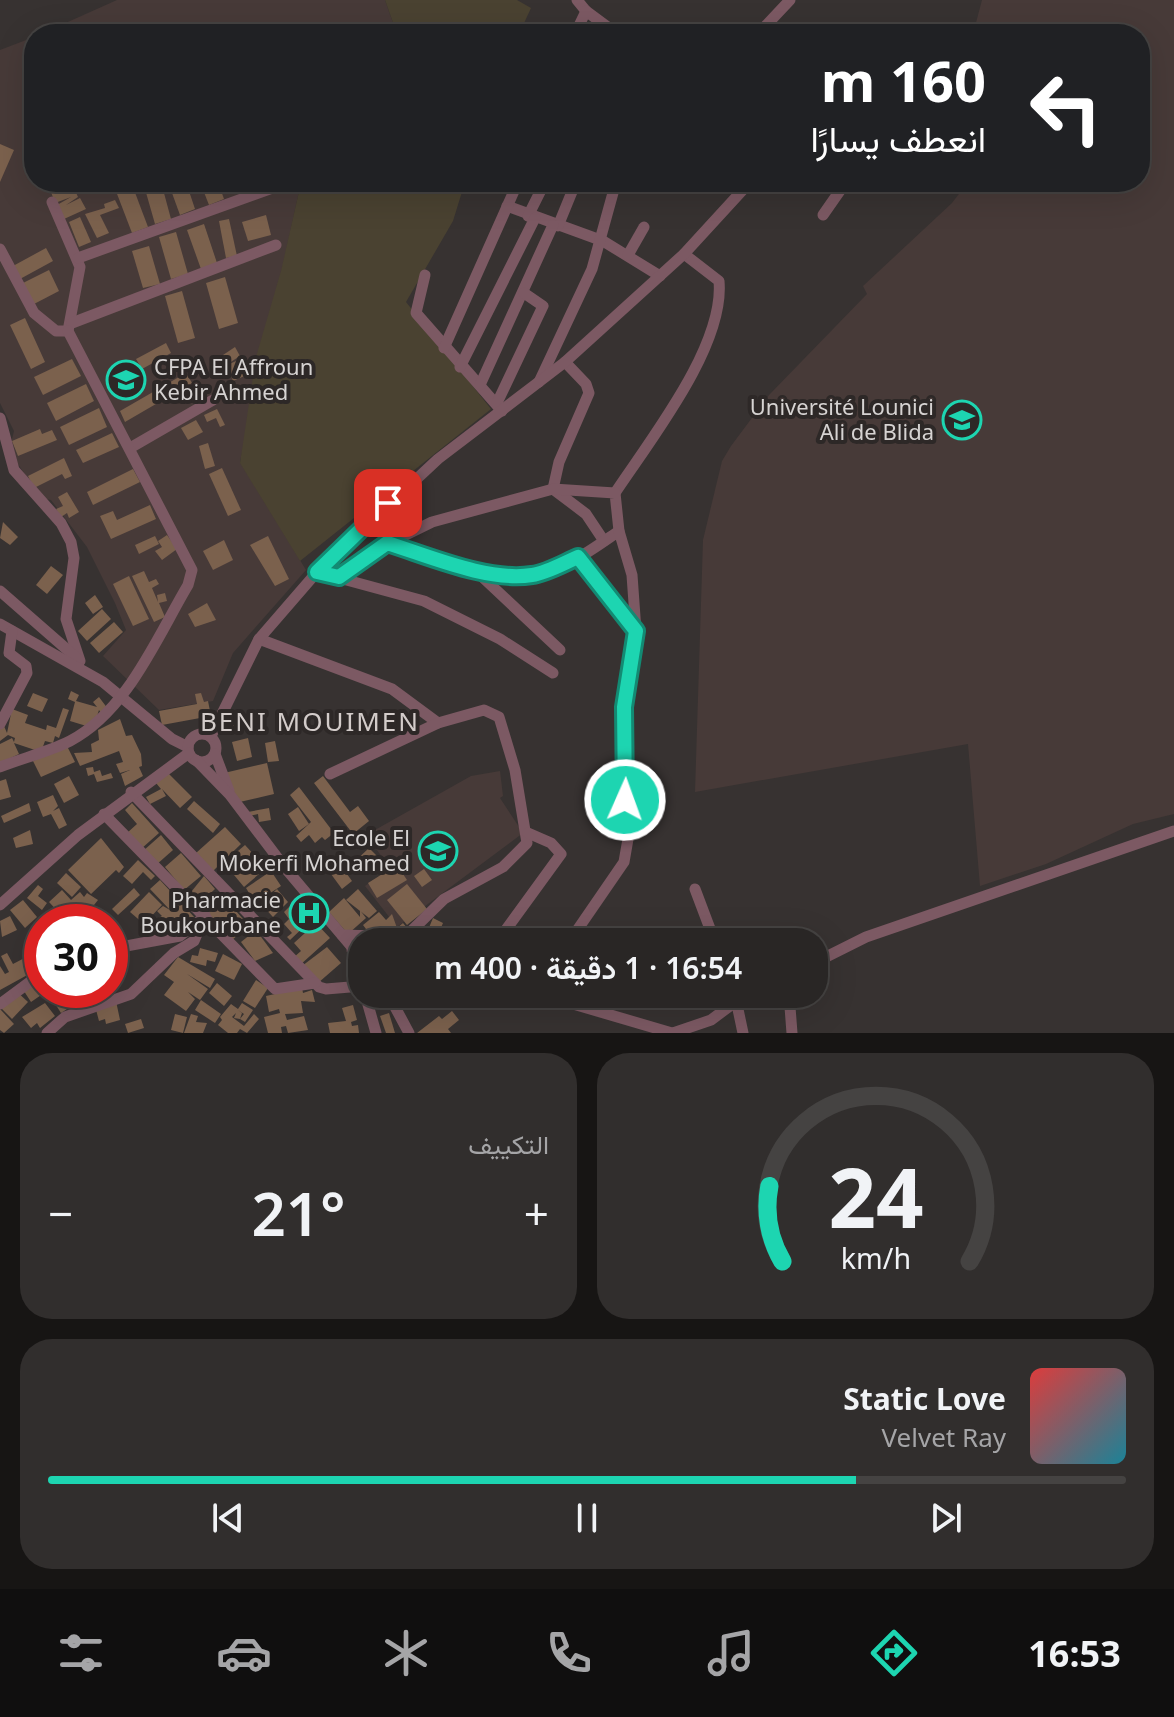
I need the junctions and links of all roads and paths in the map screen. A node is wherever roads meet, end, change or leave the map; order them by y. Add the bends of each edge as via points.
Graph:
1 (577, 0) edge
2 (790, 0) edge
3 (586, 11) junction
4 (580, 24) edge
5 (604, 24) edge
6 (767, 24) edge
7 (261, 192) edge
8 (513, 192) edge
9 (541, 192) edge
10 (571, 192) edge
11 (614, 192) edge
12 (741, 192) edge
13 (839, 192) edge
14 (52, 202) dead end
15 (507, 206) junction
16 (823, 215) dead end
17 (531, 217) junction
18 (555, 225) junction
19 (644, 227) dead end
20 (603, 241) junction
21 (276, 245) dead end
22 (0, 249) edge
23 (684, 254) junction
24 (628, 255) junction
25 (78, 258) junction
26 (425, 275) dead end
27 (660, 276) junction
28 (524, 293) junction
29 (70, 327) junction
30 (444, 348) junction
31 (565, 362) junction
32 (460, 367) junction
33 (480, 385) junction
34 (537, 385) junction
35 (213, 400) dead end
36 (499, 407) junction
37 (0, 418) edge
38 (130, 448) junction
39 (553, 489) junction
40 (615, 493) junction
41 (619, 531) junction
42 (604, 541) junction
43 (387, 543) junction
44 (578, 557) junction
45 (476, 571) junction
46 (317, 572) junction
47 (339, 577) junction
48 (0, 591) edge
49 (0, 624) edge
50 (12, 631) junction
51 (636, 631) junction
52 (259, 639) junction
53 (560, 650) dead end
54 (80, 661) junction
55 (553, 673) dead end
56 (103, 682) junction
57 (124, 695) junction
58 (438, 723) junction
59 (0, 724) edge
60 (211, 736) junction
61 (191, 749) junction
62 (215, 754) junction
63 (0, 767) edge
64 (330, 774) dead end
65 (131, 792) junction
66 (230, 795) junction
67 (104, 814) junction
68 (1174, 831) edge
69 (528, 833) junction
70 (695, 889) dead end
71 (0, 905) edge
72 (205, 915) junction
73 (414, 928) edge
74 (507, 928) edge
75 (579, 928) edge
76 (710, 928) edge
77 (342, 935) junction
78 (348, 935) edge
79 (348, 942) edge
80 (128, 946) edge
81 (828, 956) edge
82 (315, 983) junction
83 (24, 986) edge
84 (348, 987) edge
85 (0, 1004) edge
86 (369, 1008) edge
87 (396, 1008) edge
88 (587, 1008) edge
89 (725, 1008) edge
90 (740, 1008) edge
91 (790, 1008) edge
92 (625, 1019) junction
93 (47, 1033) edge
94 (376, 1033) edge
95 (409, 1033) edge
96 (630, 1033) edge
97 (673, 1033) edge
98 (743, 1033) edge
99 (792, 1033) edge

1 - 3 street
2 - 6 street
3 - 4 street
3 - 5 street
7 - 25 street
8 - 15 street
9 - 17 street
10 - 18 street
11 - 20 street
12 - 23 street
13 - 16 street
14 - 25 street
15 - 17 street
15 - 30 street
17 - 18 street
17 - 32 street
18 - 20 street
18 - 28 street
19 - 24 street
20 - 24 street
20 - 34 street
21 - 29 street
22 - 29 street via 34,313 56,331
23 - 27 street
23 - 40 street via 719,281 716,311 696,369
24 - 27 street
25 - 29 street
26 - 30 street via 415,311
27 - 31 street
28 - 33 street
28 - 36 street via 543,306
29 - 38 street
30 - 32 street
31 - 34 street
31 - 39 street via 589,393
32 - 33 street
33 - 36 street
34 - 36 street
35 - 38 street
36 - 46 street
37 - 54 street via 14,470 71,542 74,558 66,619
38 - 57 street via 192,570
39 - 40 street
39 - 42 street via 586,514
39 - 43 street via 416,527
40 - 41 street
41 - 42 street
41 - 51 street via 632,575
42 - 44 street
43 - 45 street
43 - 47 street
44 - 45 street via 533,575
44 - 51 street
45 - 53 street
46 - 47 street
46 - 52 street
47 - 55 street via 424,601
48 - 54 street
49 - 50 street
50 - 56 street
50 - 59 street via 9,653 27,673
51 - 75 street via 624,707 627,851
52 - 58 street via 392,689
52 - 60 street
54 - 56 street
56 - 57 street
57 - 61 street via 163,732
57 - 63 street via 72,740
58 - 64 street
58 - 69 street via 484,710 499,717
60 - 61 street via 201,734
60 - 62 street
61 - 62 street via 207,761
61 - 65 street
61 - 66 street
62 - 66 street
65 - 67 street
65 - 82 street
66 - 77 street
67 - 71 street
67 - 72 street
68 - 81 street via 866,937
69 - 73 street via 522,850 503,867 444,899
69 - 74 street via 561,854
70 - 76 street
72 - 80 street via 180,936
72 - 82 street via 275,989
72 - 93 street via 194,941 131,994 65,1017
77 - 78 street
77 - 79 street
82 - 84 street via 326,989
83 - 85 street
86 - 94 street
87 - 95 street
88 - 92 street
89 - 97 street via 711,1020
90 - 98 street
91 - 99 street
92 - 96 street
92 - 97 street

